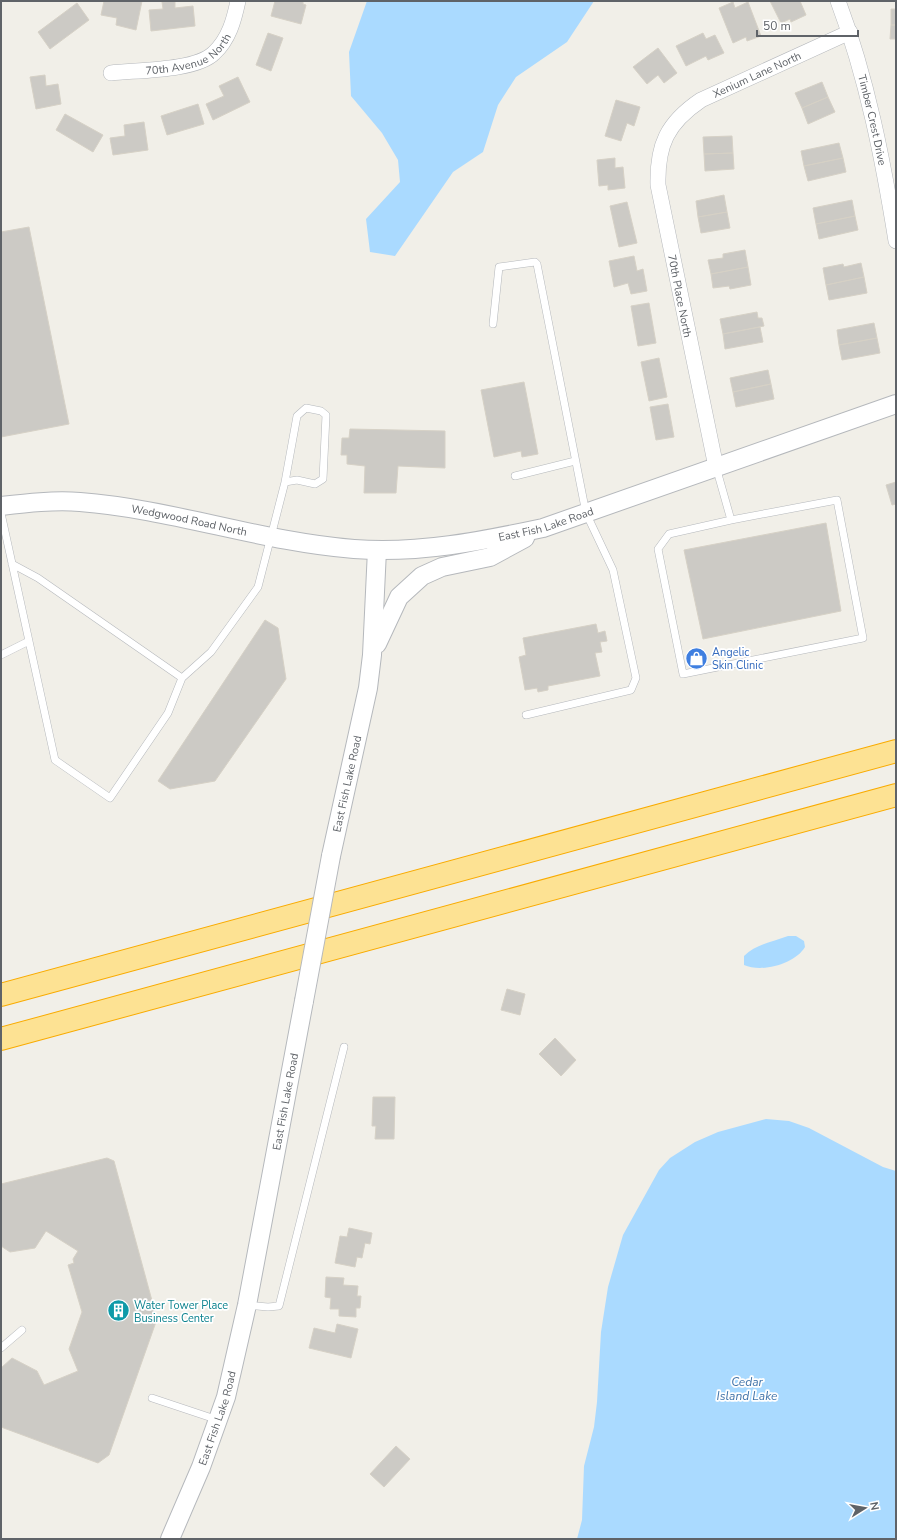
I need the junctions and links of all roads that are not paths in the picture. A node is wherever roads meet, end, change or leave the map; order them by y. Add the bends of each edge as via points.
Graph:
1 (238, 1) edge
2 (838, 1) edge
3 (850, 32) junction
4 (111, 73) dead end
5 (671, 126) joint
6 (896, 241) edge
7 (493, 324) dead end
8 (896, 404) edge
9 (575, 461) junction
10 (716, 467) junction
11 (515, 476) dead end
12 (285, 482) junction
13 (1, 506) edge
14 (586, 513) junction
15 (1, 514) edge
16 (731, 520) junction
17 (544, 528) junction
18 (271, 536) junction
19 (377, 550) junction
20 (12, 564) junction
21 (29, 641) junction
22 (1, 654) edge
23 (372, 655) junction
24 (182, 678) junction
25 (526, 715) dead end
26 (896, 751) edge
27 (896, 795) edge
28 (1, 995) edge
29 (1, 1039) edge
30 (344, 1047) dead end
31 (247, 1305) junction
32 (22, 1330) dead end
33 (1, 1348) edge
34 (152, 1398) dead end
35 (218, 1420) junction
36 (170, 1539) edge

1 - 4 street, 70th Avenue North via 226,39 214,54 197,63
2 - 3 street, Timber Crest Drive
3 - 5 street, Xenium Lane North via 701,100 684,111
3 - 6 street, Timber Crest Drive via 868,95
5 - 10 street, 70th Place North via 657,164 658,185
7 - 9 lane via 499,267 535,262
8 - 10 street, East Fish Lake Road
9 - 11 lane
9 - 14 lane
10 - 14 street, East Fish Lake Road
10 - 16 lane
12 - 12 lane via 297,480 315,484 323,479 326,415 321,411 306,408 297,416
12 - 18 lane
13 - 18 street, Wedgwood Road North via 78,502 116,506
14 - 17 street, East Fish Lake Road
14 - 25 lane via 613,570 636,678 631,690
15 - 20 lane
16 - 16 lane via 837,500 863,638 683,674 658,549 669,534
17 - 19 street, East Fish Lake Road via 465,544
17 - 23 street via 490,556 442,567 422,576 399,597
18 - 19 street, Wedgwood Road North via 337,547
18 - 24 lane via 258,587 211,652
19 - 23 street, East Fish Lake Road
20 - 21 lane
20 - 24 lane via 38,578
21 - 22 lane
21 - 24 lane via 55,760 110,798 168,713
23 - 31 street, East Fish Lake Road, bridge via 368,688 331,856
26 - 28 highway
27 - 29 highway
30 - 31 lane via 279,1306
31 - 35 street, East Fish Lake Road
32 - 33 lane
34 - 35 lane
35 - 36 street, East Fish Lake Road

